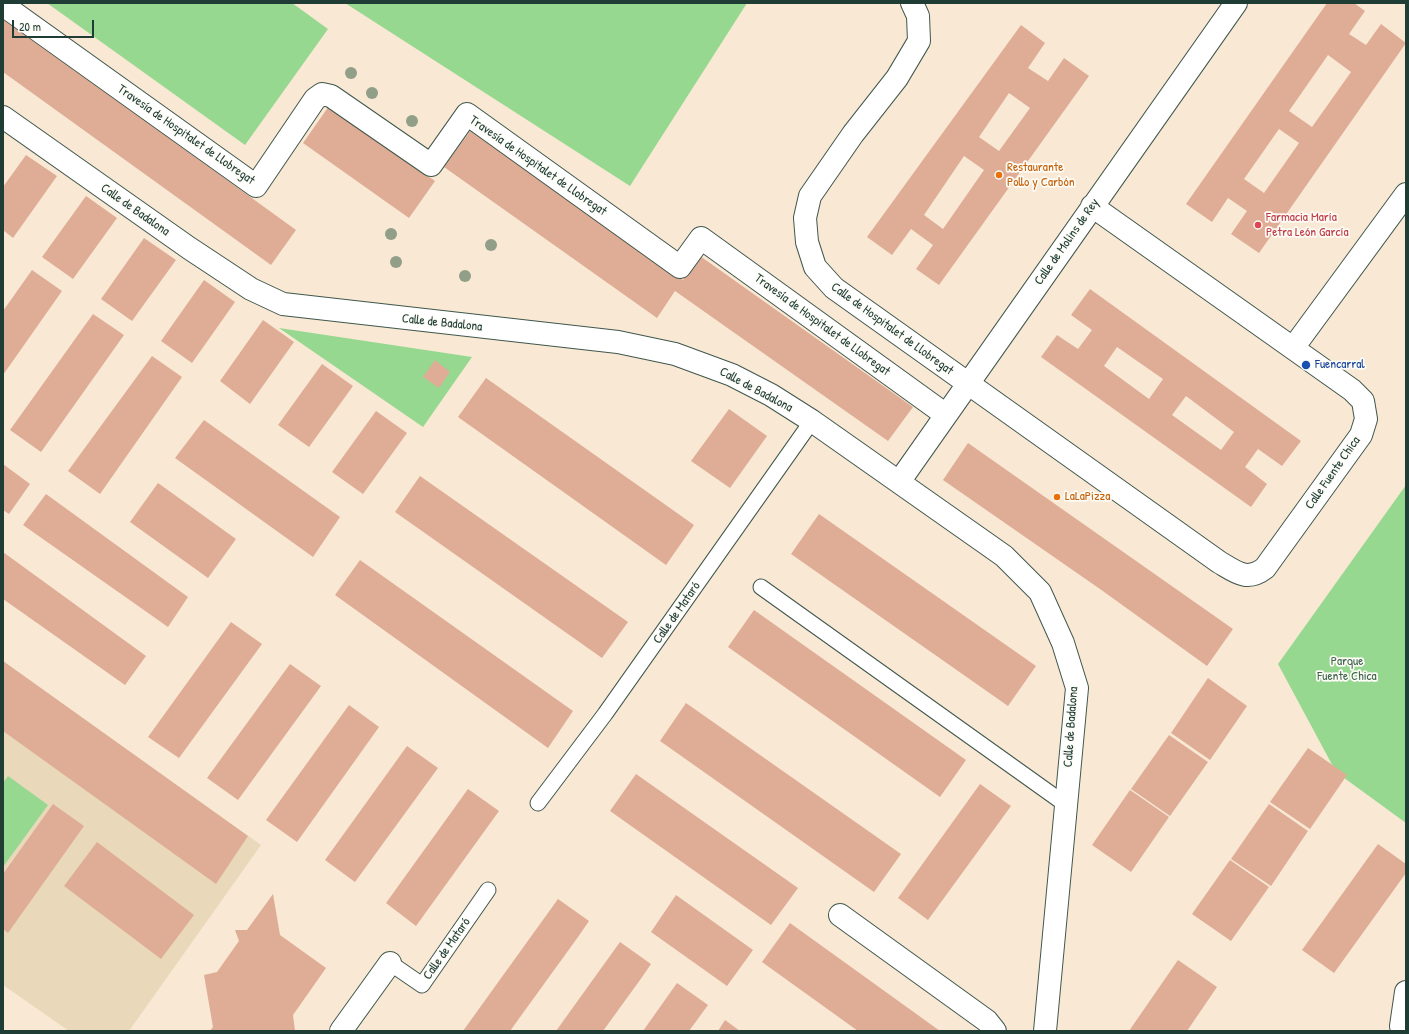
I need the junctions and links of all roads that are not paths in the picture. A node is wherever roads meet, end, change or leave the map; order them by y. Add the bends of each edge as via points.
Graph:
1 (912, 3) edge
2 (1236, 3) edge
3 (3, 5) edge
4 (3, 117) edge
5 (1406, 194) edge
6 (1092, 206) junction
7 (1293, 348) junction
8 (968, 383) junction
9 (946, 414) junction
10 (812, 421) junction
11 (899, 482) junction
12 (1219, 562) joint
13 (761, 586) dead end
14 (538, 802) dead end
15 (1066, 804) junction
16 (488, 890) dead end
17 (840, 915) dead end
18 (390, 962) joint
19 (1406, 992) edge
20 (341, 1031) edge
21 (995, 1031) edge
22 (1045, 1031) edge
23 (1402, 1031) edge

1 - 8 street, Calle de Hospitalet de Llobregat via 918,16 919,41 897,78 853,134 810,196 805,218 807,242 815,266 834,288
2 - 6 street, Calle de Molins de Rey
3 - 9 street, Travesía de Hospitalet de Llobregat via 256,186 315,99 322,94 331,96 431,165 467,114 680,267 701,238
4 - 10 street, Calle de Badalona via 189,248 250,288 284,304 618,342 675,354 732,375 771,395
5 - 7 street
6 - 7 street, Calle Fuente Chica
6 - 8 street, Calle de Molins de Rey
7 - 12 street, Calle Fuente Chica via 1364,401 1366,419 1361,435 1266,568 1257,574 1247,575
8 - 9 street, Calle de Molins de Rey
8 - 12 street, Calle de Hospitalet de Llobregat
9 - 11 street, Calle de Molins de Rey
10 - 11 street, Calle de Badalona
10 - 14 lane, Calle de Mataró via 606,714
11 - 15 street, Calle de Badalona via 1004,556 1040,592 1061,636 1076,688
13 - 15 lane
15 - 22 street, Calle de Badalona
16 - 18 lane, Calle de Mataró via 422,985
17 - 21 street via 987,1021
18 - 20 street, Calle de Mataró
19 - 23 street

